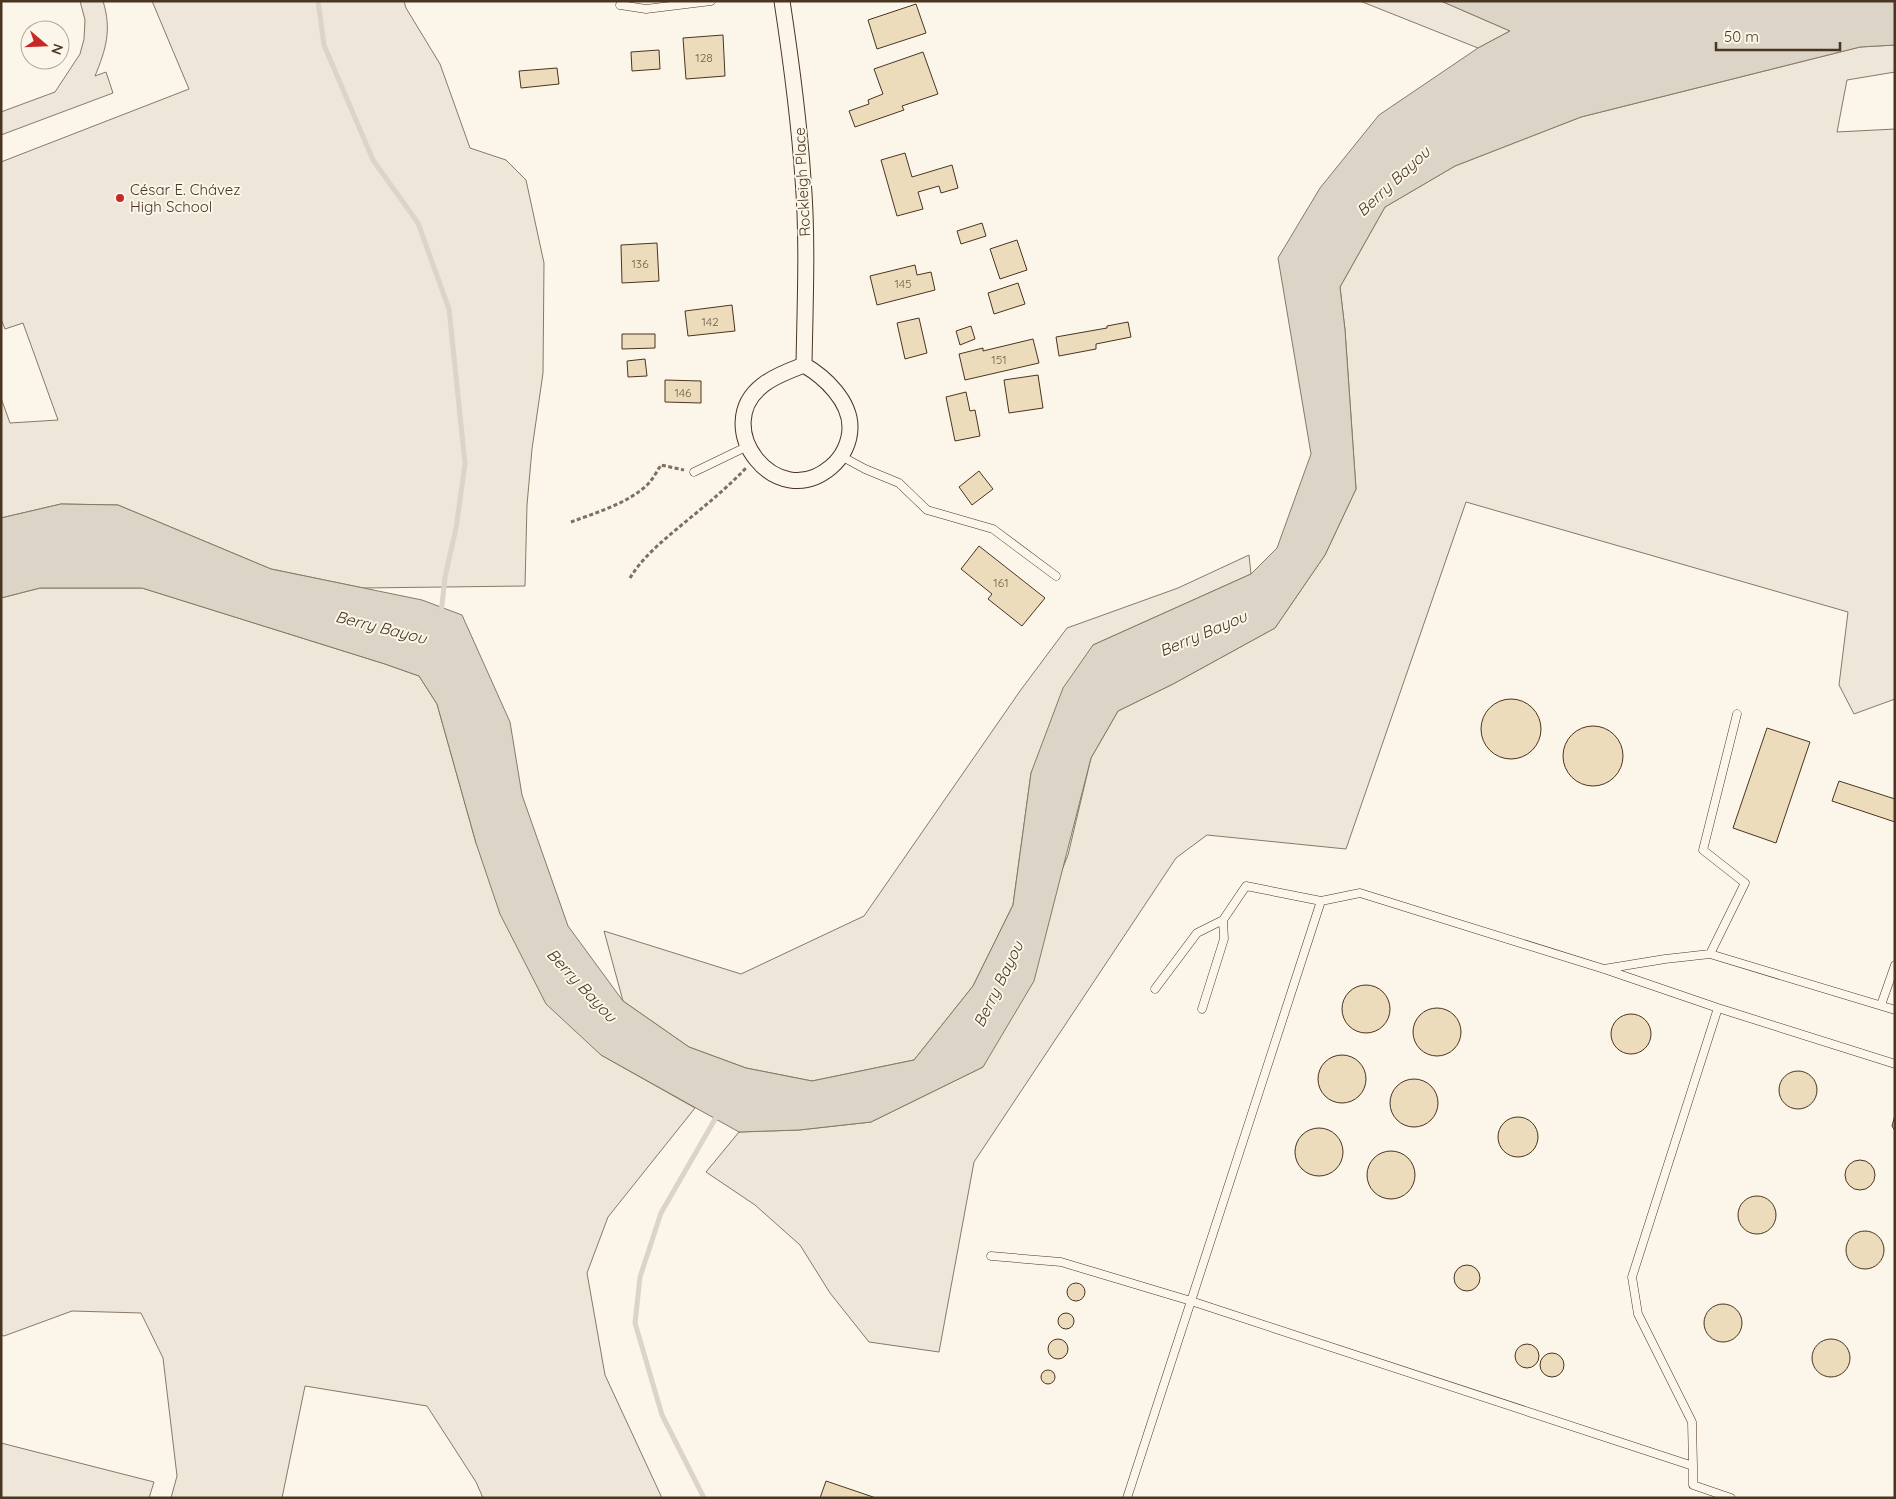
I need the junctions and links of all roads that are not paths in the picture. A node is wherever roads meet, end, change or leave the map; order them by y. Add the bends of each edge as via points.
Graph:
1 (711, 1) edge
2 (782, 1) edge
3 (620, 5) dead end
4 (804, 365) junction
5 (751, 452) junction
6 (840, 456) junction
7 (694, 472) road end
8 (1056, 576) dead end
9 (1737, 714) dead end
10 (1321, 901) junction
11 (1223, 920) junction
12 (1710, 954) junction
13 (1895, 965) edge
14 (1604, 969) junction
15 (1155, 989) dead end
16 (1881, 1005) junction
17 (1718, 1008) junction
18 (1202, 1009) dead end
19 (1895, 1010) edge
20 (1895, 1064) edge
21 (991, 1256) dead end
22 (1191, 1301) junction
23 (1693, 1466) junction
24 (1127, 1498) edge
25 (1731, 1498) edge

1 - 3 lane via 646,8
2 - 4 street, Rockleigh Place via 796,89 804,180
4 - 5 street via 764,384 750,400 744,430
4 - 6 street via 826,381 848,410 848,443
5 - 6 street via 762,466 792,479 804,479 826,471
5 - 7 lane
6 - 8 lane via 898,484 927,510 993,530
9 - 12 lane via 1703,850 1745,883
10 - 11 lane via 1246,886
10 - 14 lane via 1360,893
10 - 22 lane
11 - 15 lane via 1197,933
11 - 18 lane via 1224,939
12 - 14 lane
12 - 16 lane
13 - 16 lane
14 - 17 lane
16 - 19 lane
17 - 20 lane
17 - 23 lane via 1632,1277 1638,1314 1692,1422
21 - 22 lane via 1061,1262
22 - 23 lane
22 - 24 lane
23 - 25 lane via 1693,1485

